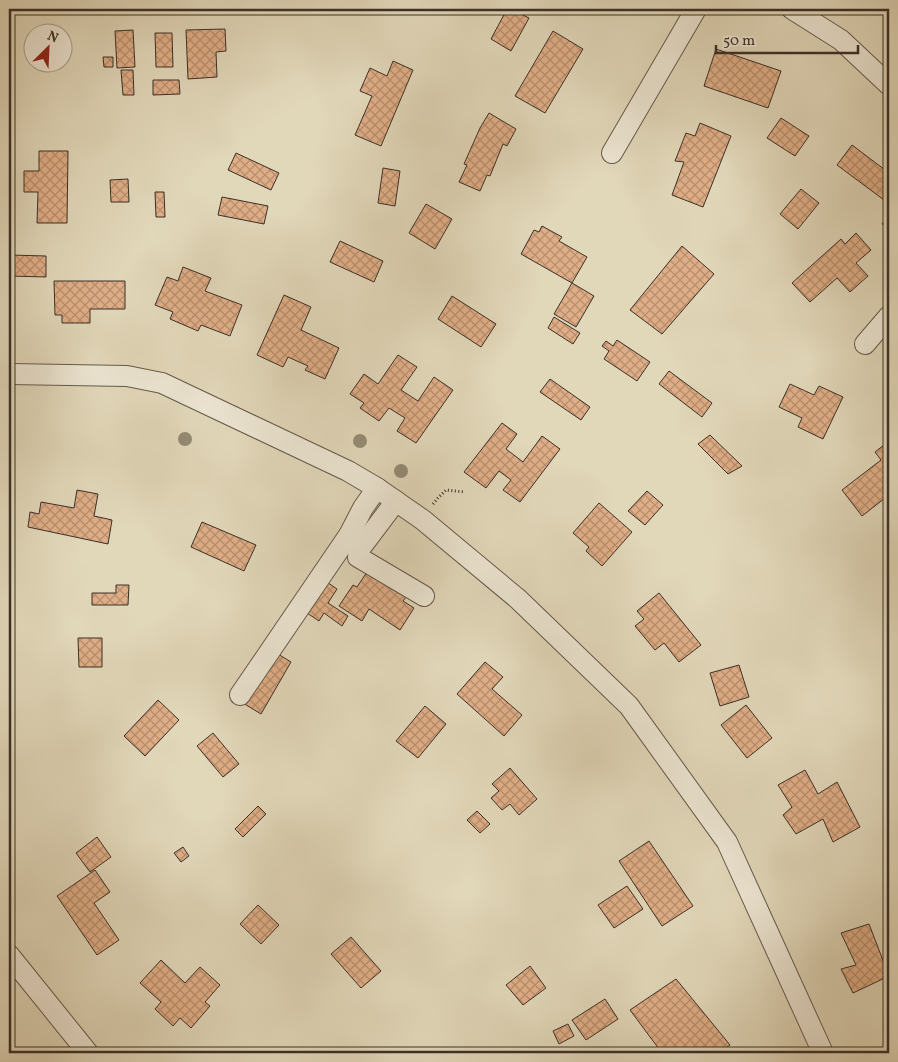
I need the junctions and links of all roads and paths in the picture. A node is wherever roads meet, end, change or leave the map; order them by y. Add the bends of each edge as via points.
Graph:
1 (696, 9) edge
2 (792, 9) edge
3 (889, 85) edge
4 (612, 153) dead end
5 (889, 316) edge
6 (865, 344) dead end
7 (9, 374) edge
8 (377, 488) junction
9 (464, 492) dead end
10 (396, 501) junction
11 (423, 520) junction
12 (424, 596) dead end
13 (240, 695) dead end
14 (9, 955) edge
15 (88, 1053) edge
16 (823, 1053) edge

1 - 4 street
2 - 3 street via 841,40
5 - 6 street
7 - 8 street via 127,376 162,383 348,471
8 - 10 street
8 - 13 street via 349,536
9 - 11 path via 446,490
10 - 11 street
10 - 12 street via 359,550 358,557
11 - 16 street via 518,599 629,706 727,842
14 - 15 street

